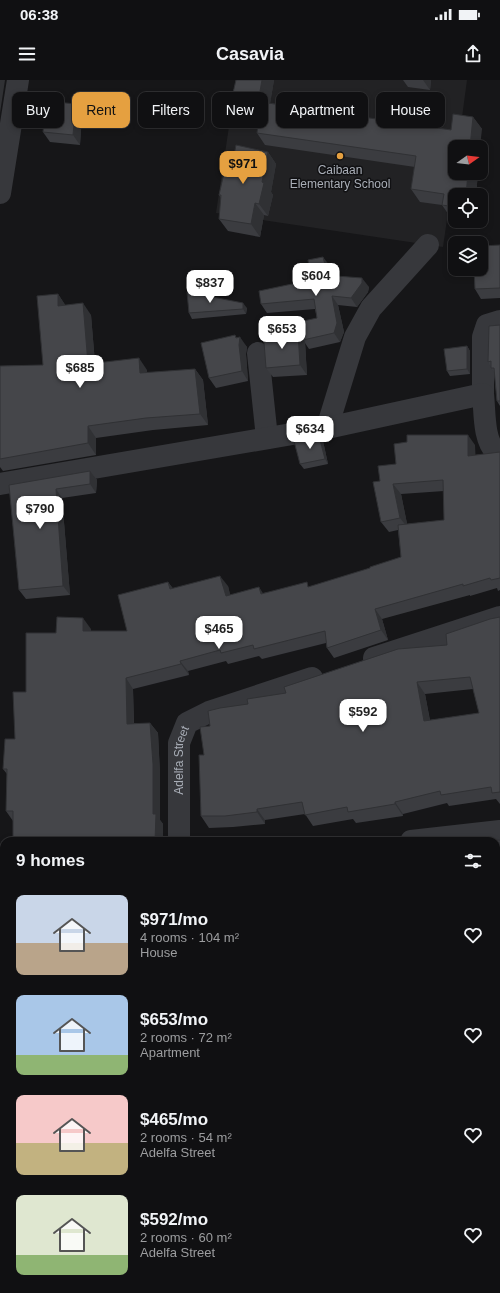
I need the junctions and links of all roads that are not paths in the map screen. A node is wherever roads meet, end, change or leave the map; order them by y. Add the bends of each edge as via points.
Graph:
1 (18, 80) edge
2 (0, 194) edge
3 (428, 245) dead end
4 (500, 320) edge
5 (258, 353) dead end
6 (484, 394) junction
7 (327, 428) junction
8 (267, 438) junction
9 (500, 451) edge
10 (0, 484) edge
11 (500, 617) edge
12 (358, 663) edge
13 (328, 673) edge
14 (500, 831) edge
15 (179, 837) edge
16 (447, 837) edge

1 - 2 street
3 - 7 street via 372,308 355,337
4 - 6 street via 487,325 483,337
5 - 8 street
6 - 7 street
6 - 9 street via 488,439 491,447 496,452
7 - 8 street
8 - 10 street
11 - 12 street
13 - 15 street, Adelfa Street via 209,712 187,723 179,743
14 - 16 street

